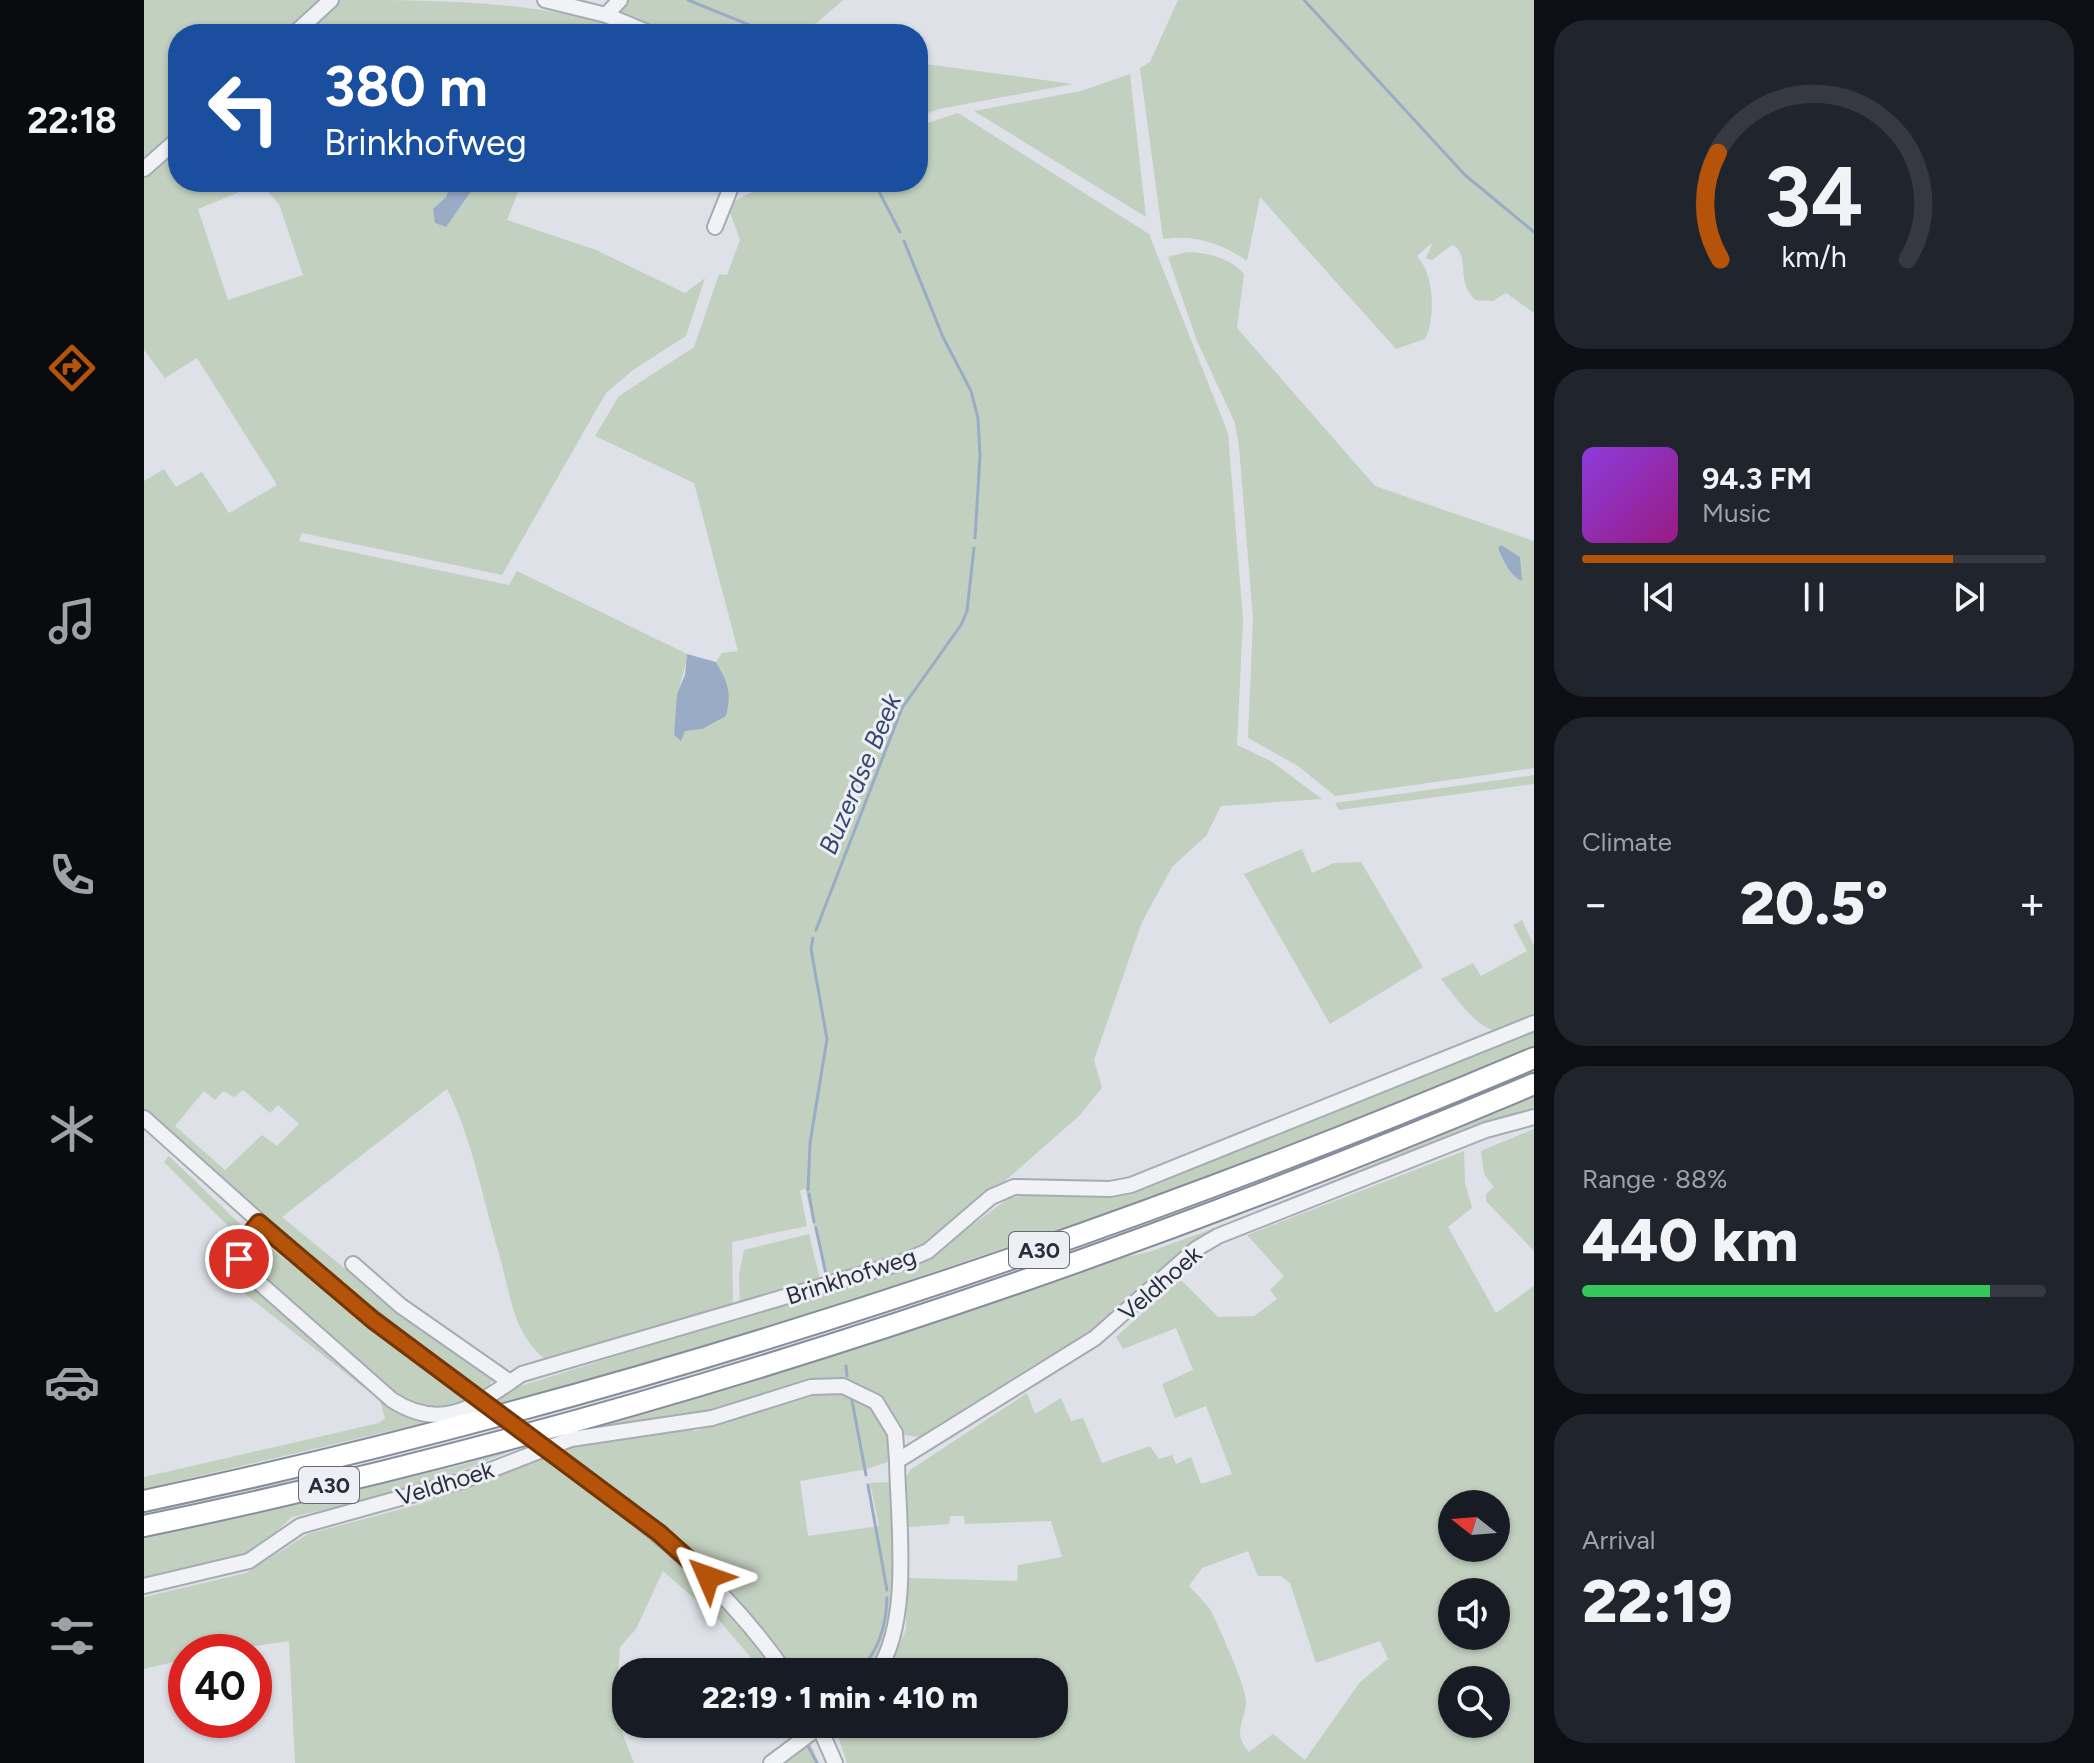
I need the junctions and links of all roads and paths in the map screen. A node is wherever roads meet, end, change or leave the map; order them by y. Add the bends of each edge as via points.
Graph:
1 (331, 0) edge
2 (545, 0) edge
3 (620, 0) edge
4 (606, 15) junction
5 (305, 24) edge
6 (628, 24) edge
7 (168, 148) edge
8 (144, 169) edge
9 (729, 192) edge
10 (715, 227) dead end
11 (1534, 1023) edge
12 (1534, 1058) edge
13 (1534, 1084) edge
14 (1534, 1117) edge
15 (144, 1118) edge
16 (259, 1223) junction
17 (353, 1264) dead end
18 (510, 1382) junction
19 (897, 1461) junction
20 (144, 1501) edge
21 (144, 1526) edge
22 (144, 1586) edge
23 (775, 1658) edge
24 (886, 1658) edge
25 (803, 1738) edge
26 (824, 1738) edge
27 (771, 1763) edge
28 (835, 1763) edge

1 - 5 street
2 - 4 street
3 - 4 street
4 - 6 street
7 - 8 street
9 - 10 street
11 - 18 street, Brinkhofweg via 1156,1177 1110,1189 1014,1187 991,1197 928,1251 900,1263 522,1374
12 - 20 highway, A30 via 1122,1222 869,1307 702,1360 482,1420
13 - 21 highway, A30 via 1139,1240 908,1321 513,1439
14 - 19 street, Veldhoek via 1486,1130 1218,1236 1196,1249 1095,1338
15 - 16 street
16 - 18 street, Brinkhofweg via 241,1250 243,1266 402,1407 441,1416 454,1413 475,1406
16 - 23 street, bridge via 373,1320 693,1563
17 - 18 street via 401,1306
19 - 22 street, Veldhoek via 895,1433 876,1402 843,1386 811,1387 712,1418 571,1439 465,1480 300,1526 249,1561
19 - 24 street, Veldhoek via 898,1617
25 - 27 street
26 - 28 street

